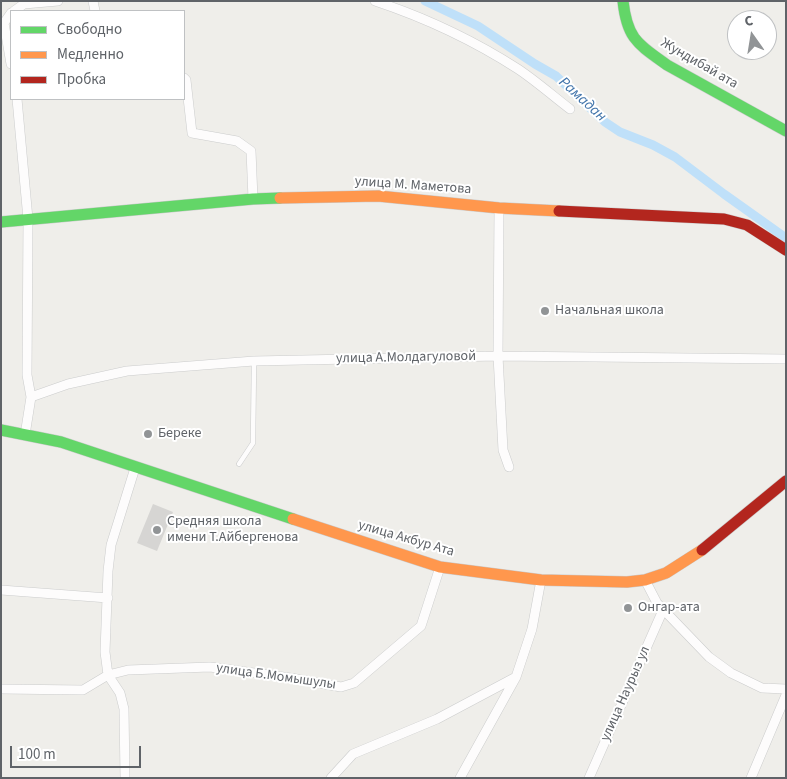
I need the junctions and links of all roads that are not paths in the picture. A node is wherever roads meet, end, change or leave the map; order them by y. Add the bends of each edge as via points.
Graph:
1 (58, 1) edge
2 (375, 1) edge
3 (623, 1) edge
4 (15, 10) edge
5 (10, 15) edge
6 (10, 58) edge
7 (185, 79) edge
8 (17, 100) edge
9 (570, 109) dead end
10 (786, 131) edge
11 (253, 199) junction
12 (499, 208) junction
13 (28, 219) junction
14 (1, 222) edge
15 (786, 250) edge
16 (498, 356) junction
17 (786, 359) edge
18 (254, 361) junction
19 (31, 397) junction
20 (1, 430) edge
21 (25, 435) junction
22 (239, 464) dead end
23 (508, 467) dead end
24 (135, 468) junction
25 (786, 481) edge
26 (440, 568) junction
27 (541, 580) junction
28 (645, 580) junction
29 (1, 590) edge
30 (108, 598) junction
31 (663, 610) junction
32 (108, 675) junction
33 (516, 677) junction
34 (1, 689) edge
35 (786, 689) edge
36 (786, 695) edge
37 (125, 778) edge
38 (331, 778) edge
39 (460, 778) edge
40 (589, 778) edge
41 (751, 778) edge

1 - 4 street via 24,4
2 - 9 street via 440,25 486,49 520,70
3 - 10 street, Жундибай ата via 631,35 649,52
5 - 6 street via 4,24
7 - 11 street via 192,133 237,141 251,151
8 - 13 street
11 - 12 street, улица М. Маметова via 378,196
11 - 13 street, улица М. Маметова
12 - 15 street, улица М. Маметова via 724,220 747,225
12 - 16 street
13 - 14 street, улица М. Маметова
13 - 19 street via 27,375
16 - 17 street, улица А.Молдагуловой
16 - 18 street, улица А.Молдагуловой
16 - 23 street via 503,450
18 - 19 street, улица А.Молдагуловой via 126,371 68,384
18 - 22 lane via 253,443
19 - 21 street
20 - 21 street, улица Акбур Ата
21 - 24 street, улица Акбур Ата via 61,442
24 - 26 street, улица Акбур Ата
24 - 30 street via 111,545
25 - 28 street, улица Акбур Ата via 697,554 666,573
26 - 27 street, улица Акбур Ата
26 - 32 street, улица Б.Момышулы via 421,626 354,683 341,687 210,667 128,670
27 - 28 street, улица Акбур Ата
27 - 33 street via 532,629
28 - 31 street
29 - 30 street
30 - 32 street via 105,652
31 - 35 street via 709,657 731,673 762,688
31 - 40 street, улица Наурыз ул
32 - 34 street, улица Б.Момышулы via 83,690
32 - 37 street via 120,693 124,709
33 - 38 street via 437,719 354,754
33 - 39 street
36 - 41 street

